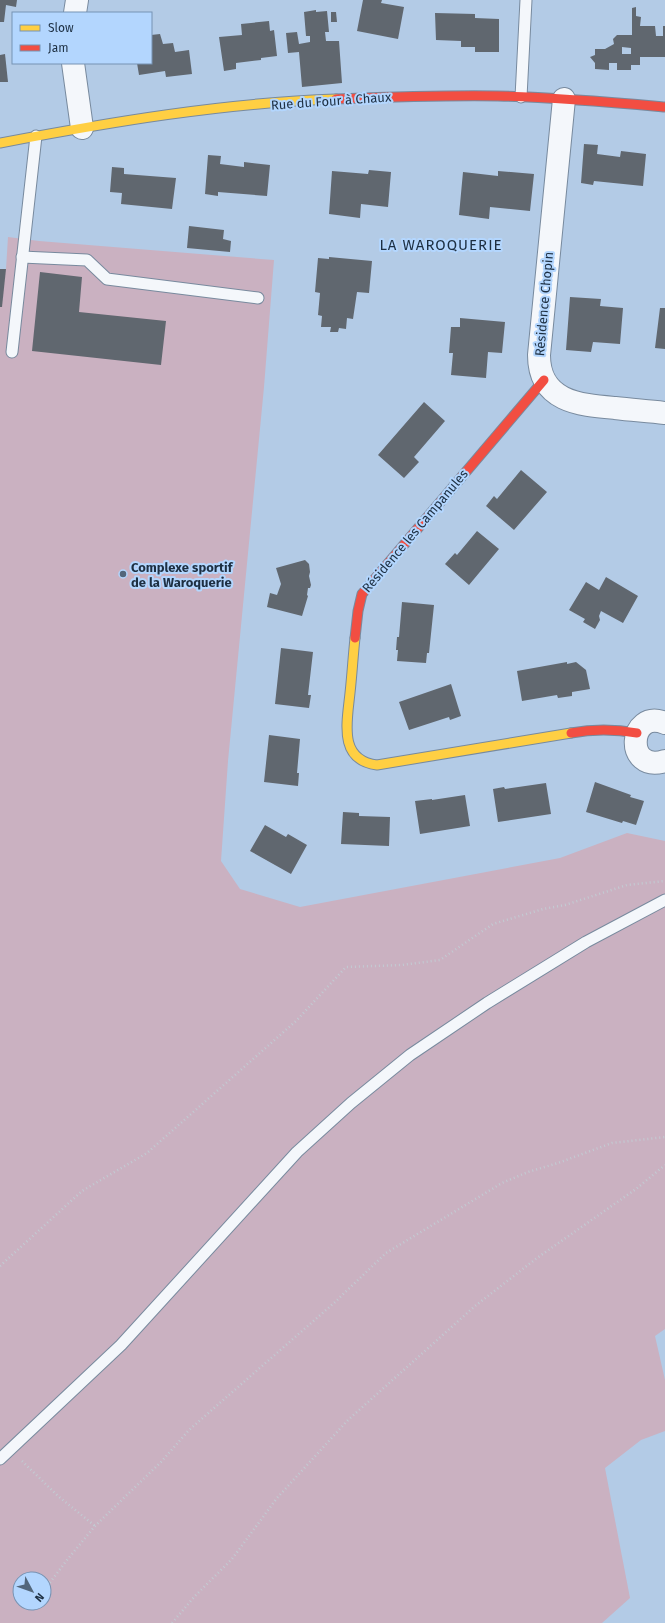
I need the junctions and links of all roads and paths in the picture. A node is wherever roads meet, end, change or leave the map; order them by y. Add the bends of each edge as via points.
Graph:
1 (77, 0) edge
2 (526, 0) edge
3 (75, 12) edge
4 (73, 64) edge
5 (521, 97) junction
6 (564, 99) junction
7 (665, 107) edge
8 (82, 128) junction
9 (36, 136) junction
10 (0, 143) edge
11 (22, 257) junction
12 (258, 298) dead end
13 (12, 352) dead end
14 (544, 380) junction
15 (665, 413) edge
16 (665, 723) edge
17 (637, 733) junction
18 (665, 761) edge
19 (665, 881) edge
20 (665, 900) edge
21 (665, 1137) edge
22 (665, 1165) edge
23 (0, 1266) edge
24 (10, 1449) junction
25 (0, 1459) edge
26 (95, 1526) junction
27 (52, 1579) edge
28 (172, 1623) edge

1 - 3 street
2 - 5 lane
4 - 8 street
5 - 6 street, Rue du Four à Chaux
5 - 8 street, Rue du Four à Chaux via 412,96 311,101 183,113
6 - 7 street, Rue du Four à Chaux
6 - 14 street, Résidence Chopin via 539,355 540,372
8 - 9 street, Rue du Four à Chaux
9 - 10 street, Rue du Four à Chaux
9 - 11 lane
11 - 12 lane via 87,260 106,279
11 - 13 lane
14 - 15 street via 561,397 577,404
14 - 17 street, Résidence les Campanules via 362,594 346,729 349,744 362,762 377,765 592,729
16 - 17 street via 648,723
17 - 18 street via 635,746 641,757 653,763
19 - 23 path via 627,885 493,924 440,960 402,965 346,967 296,1021 147,1153 82,1191
20 - 24 lane via 586,942 487,1003 410,1055 351,1102 297,1152 121,1345
21 - 26 path via 612,1143 521,1175 496,1186 386,1253 334,1303 189,1430 161,1462
22 - 28 path via 476,1306 348,1420 277,1498 232,1559
24 - 25 lane
24 - 26 path via 58,1496
26 - 27 path

